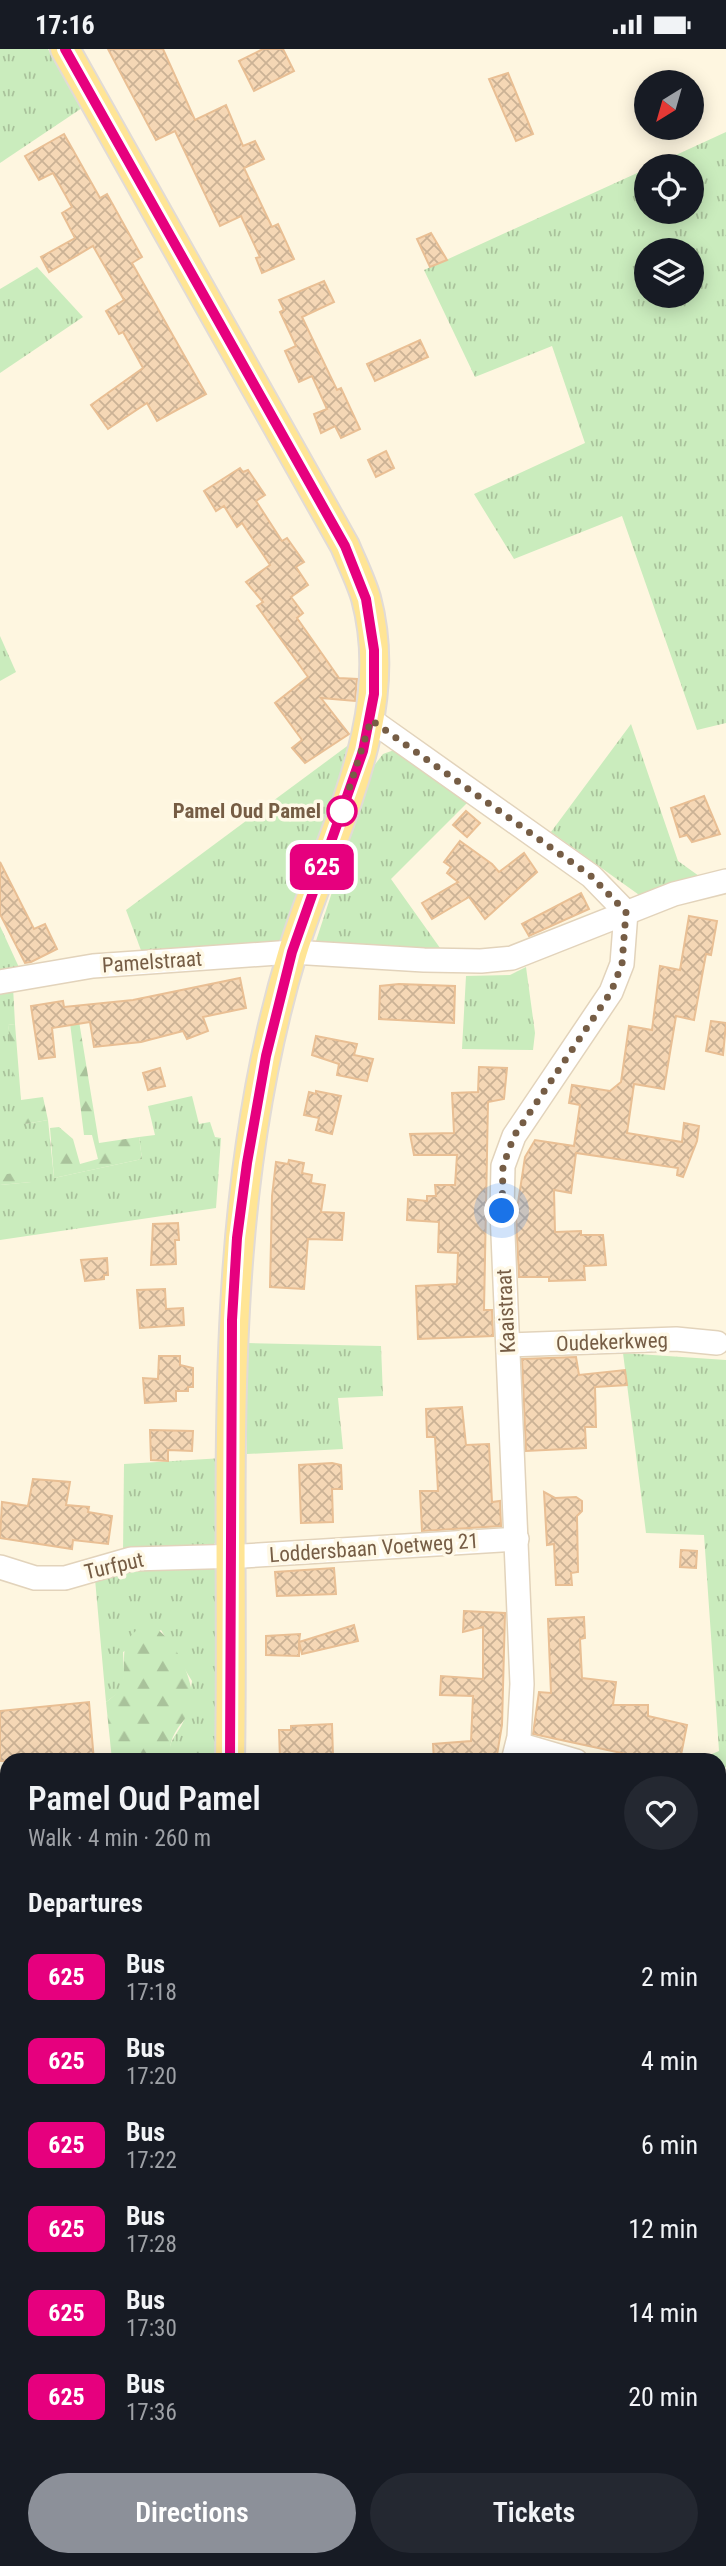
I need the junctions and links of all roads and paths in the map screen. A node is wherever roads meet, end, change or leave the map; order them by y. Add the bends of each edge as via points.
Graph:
1 (65, 49) edge
2 (371, 720) junction
3 (726, 881) edge
4 (626, 912) junction
5 (299, 952) junction
6 (0, 982) edge
7 (717, 1343) dead end
8 (508, 1345) junction
9 (517, 1539) junction
10 (230, 1556) junction
11 (0, 1567) edge
12 (515, 1752) edge
13 (230, 1753) edge

1 - 2 main road via 345,546 366,599 374,650
2 - 4 street via 591,876
2 - 5 main road
3 - 4 street, Pamelstraat
4 - 5 street, Pamelstraat via 512,958 436,960
4 - 8 street, Kaaistraat via 622,964 611,992 514,1136 503,1166
5 - 6 street, Pamelstraat via 93,967
5 - 10 main road via 266,1056 237,1238
7 - 8 street, Oudekerkweg via 676,1339
8 - 9 street, Kaaistraat
9 - 10 street, Loddersbaan Voetweg 21
9 - 12 street, Kaaistraat via 522,1684
10 - 11 street, Turfput via 131,1559 65,1578 35,1579
10 - 13 main road

